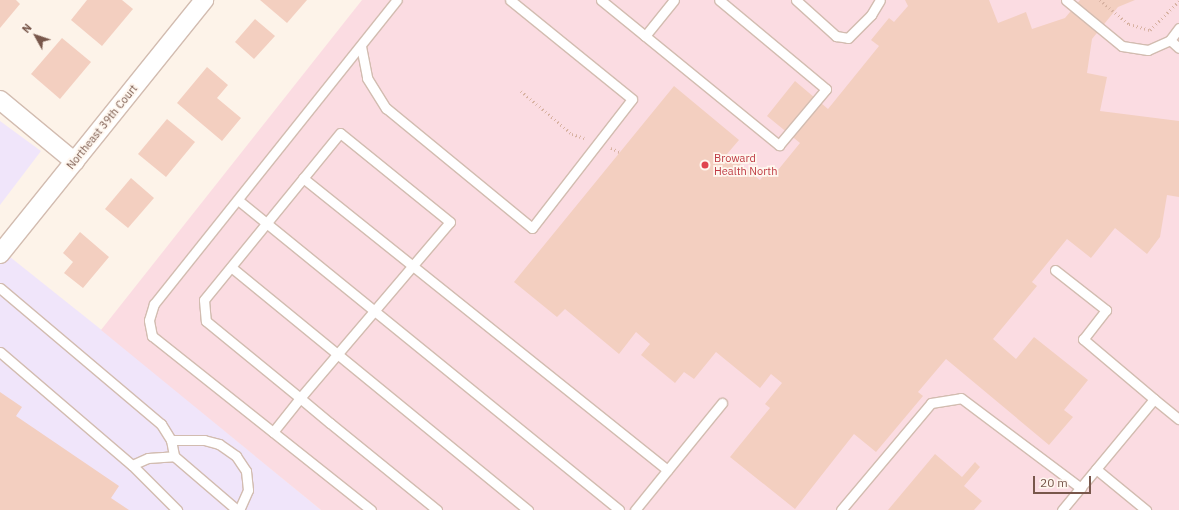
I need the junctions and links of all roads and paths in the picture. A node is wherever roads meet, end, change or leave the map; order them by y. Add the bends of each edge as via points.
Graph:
1 (204, 0) edge
2 (397, 0) edge
3 (510, 0) edge
4 (601, 0) edge
5 (674, 0) edge
6 (719, 0) edge
7 (796, 0) edge
8 (880, 0) edge
9 (1066, 0) edge
10 (1100, 0) edge
11 (1179, 1) edge
12 (1179, 28) edge
13 (645, 36) junction
14 (1170, 40) junction
15 (361, 46) junction
16 (1179, 48) edge
17 (521, 91) dead end
18 (0, 100) edge
19 (599, 144) junction
20 (620, 152) dead end
21 (75, 162) junction
22 (303, 178) junction
23 (238, 200) junction
24 (267, 223) junction
25 (0, 254) edge
26 (413, 266) junction
27 (231, 267) junction
28 (1055, 270) dead end
29 (0, 288) edge
30 (374, 311) junction
31 (0, 352) edge
32 (337, 354) junction
33 (300, 398) junction
34 (1154, 399) junction
35 (722, 403) dead end
36 (1179, 419) edge
37 (273, 432) junction
38 (171, 440) junction
39 (174, 456) junction
40 (132, 465) junction
41 (1096, 469) junction
42 (668, 470) junction
43 (1081, 488) junction
44 (1142, 509) edge
45 (177, 510) edge
46 (238, 510) edge
47 (371, 510) edge
48 (437, 510) edge
49 (528, 510) edge
50 (619, 510) edge
51 (635, 510) edge
52 (841, 510) edge
53 (1062, 510) edge

1 - 21 street, Northeast 39th Court
2 - 15 lane
3 - 19 lane via 632,99
4 - 13 lane
5 - 13 lane
6 - 13 lane via 826,89 779,145
7 - 8 lane via 836,36 848,38 871,15
9 - 14 lane via 1122,46 1148,50
10 - 11 path via 1129,24 1150,30
12 - 14 lane
14 - 16 lane
15 - 19 lane via 367,78 386,108 532,228
15 - 23 lane
17 - 19 path via 572,134
18 - 21 street
19 - 20 path
21 - 25 street, Northeast 39th Court
22 - 24 lane
22 - 26 lane
22 - 26 lane via 340,133 450,222
23 - 24 lane
23 - 37 lane via 154,304 150,325 152,336
24 - 27 lane
24 - 30 lane
26 - 30 lane
26 - 42 lane
27 - 32 lane
27 - 33 lane via 204,300 206,321
28 - 34 lane via 1106,310 1083,339
29 - 38 lane via 161,424
30 - 32 lane
30 - 50 lane
31 - 40 lane
32 - 33 lane
32 - 49 lane
33 - 37 lane
33 - 48 lane
34 - 36 lane
34 - 41 lane
35 - 42 lane
37 - 47 lane
38 - 39 lane
38 - 46 lane via 204,440 236,456 246,471 248,490
39 - 40 lane via 148,458
39 - 46 lane
40 - 45 lane
41 - 43 lane
41 - 44 lane
42 - 51 lane
43 - 52 lane via 961,398 931,403
43 - 53 lane

